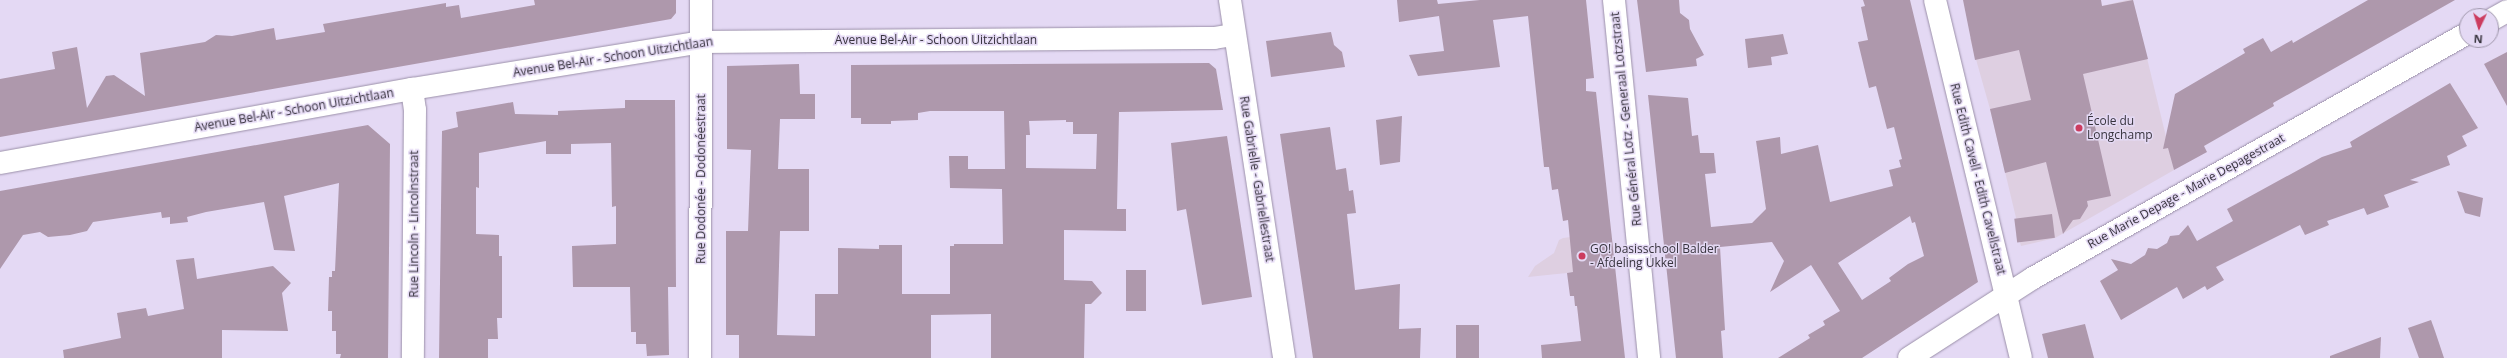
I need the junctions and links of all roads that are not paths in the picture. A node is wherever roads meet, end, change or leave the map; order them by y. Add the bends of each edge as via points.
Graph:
1 (701, 0) edge
2 (1230, 0) edge
3 (1614, 0) edge
4 (1935, 0) edge
5 (1234, 35) junction
6 (2459, 38) edge
7 (701, 42) junction
8 (412, 89) junction
9 (0, 163) edge
10 (2006, 295) junction
11 (413, 358) edge
12 (700, 358) edge
13 (1284, 358) edge
14 (1649, 358) edge
15 (1909, 358) edge
16 (2021, 358) edge

1 - 7 street, Rue Dodonée - Dodonéestraat
2 - 5 street, Rue Gabrielle - Gabriellestraat
3 - 14 street, Rue Général Lotz - Generaal Lotzstraat
4 - 10 street, Rue Edith Cavell - Edith Cavellstraat
5 - 7 street, Avenue Bel-Air - Schoon Uitzichtlaan via 1206,38
5 - 13 street, Rue Gabrielle - Gabriellestraat
6 - 10 street, Rue Marie Depage - Marie Depagestraat
7 - 8 street, Avenue Bel-Air - Schoon Uitzichtlaan
7 - 12 street, Rue Dodonée - Dodonéestraat
8 - 9 street, Avenue Bel-Air - Schoon Uitzichtlaan
8 - 11 street, Rue Lincoln - Lincolnstraat via 415,110
10 - 15 street, Rue Marie Depage - Marie Depagestraat
10 - 16 street, Rue Edith Cavell - Edith Cavellstraat

